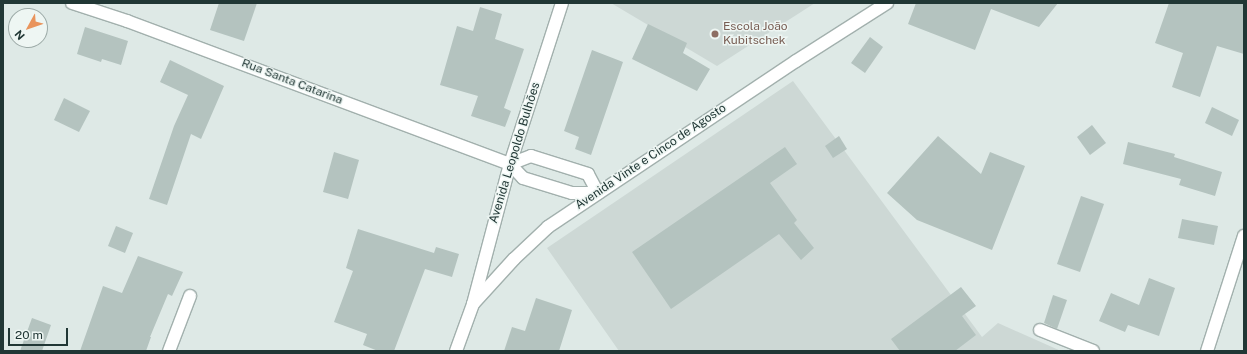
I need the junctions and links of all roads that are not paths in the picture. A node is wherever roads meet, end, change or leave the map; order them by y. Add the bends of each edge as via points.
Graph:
1 (72, 3) edge
2 (562, 3) edge
3 (887, 3) edge
4 (510, 164) junction
5 (598, 193) junction
6 (1244, 236) edge
7 (190, 296) dead end
8 (473, 304) junction
9 (1040, 330) dead end
10 (169, 351) edge
11 (456, 351) edge
12 (1093, 351) edge
13 (1207, 351) edge

1 - 4 street, Rua Santa Catarina via 127,21
2 - 4 street, Avenida Leopoldo Bulhões
3 - 5 street, Avenida Vinte e Cinco de Agosto
4 - 5 street, Rua Santa Catarina via 523,178 572,193
4 - 5 street via 531,156 588,174
4 - 8 street, Avenida Leopoldo Bulhões
5 - 8 street, Avenida Vinte e Cinco de Agosto via 548,227 514,259
6 - 13 street
7 - 10 street
8 - 11 street, Avenida Vinte e Cinco de Agosto
9 - 12 street

